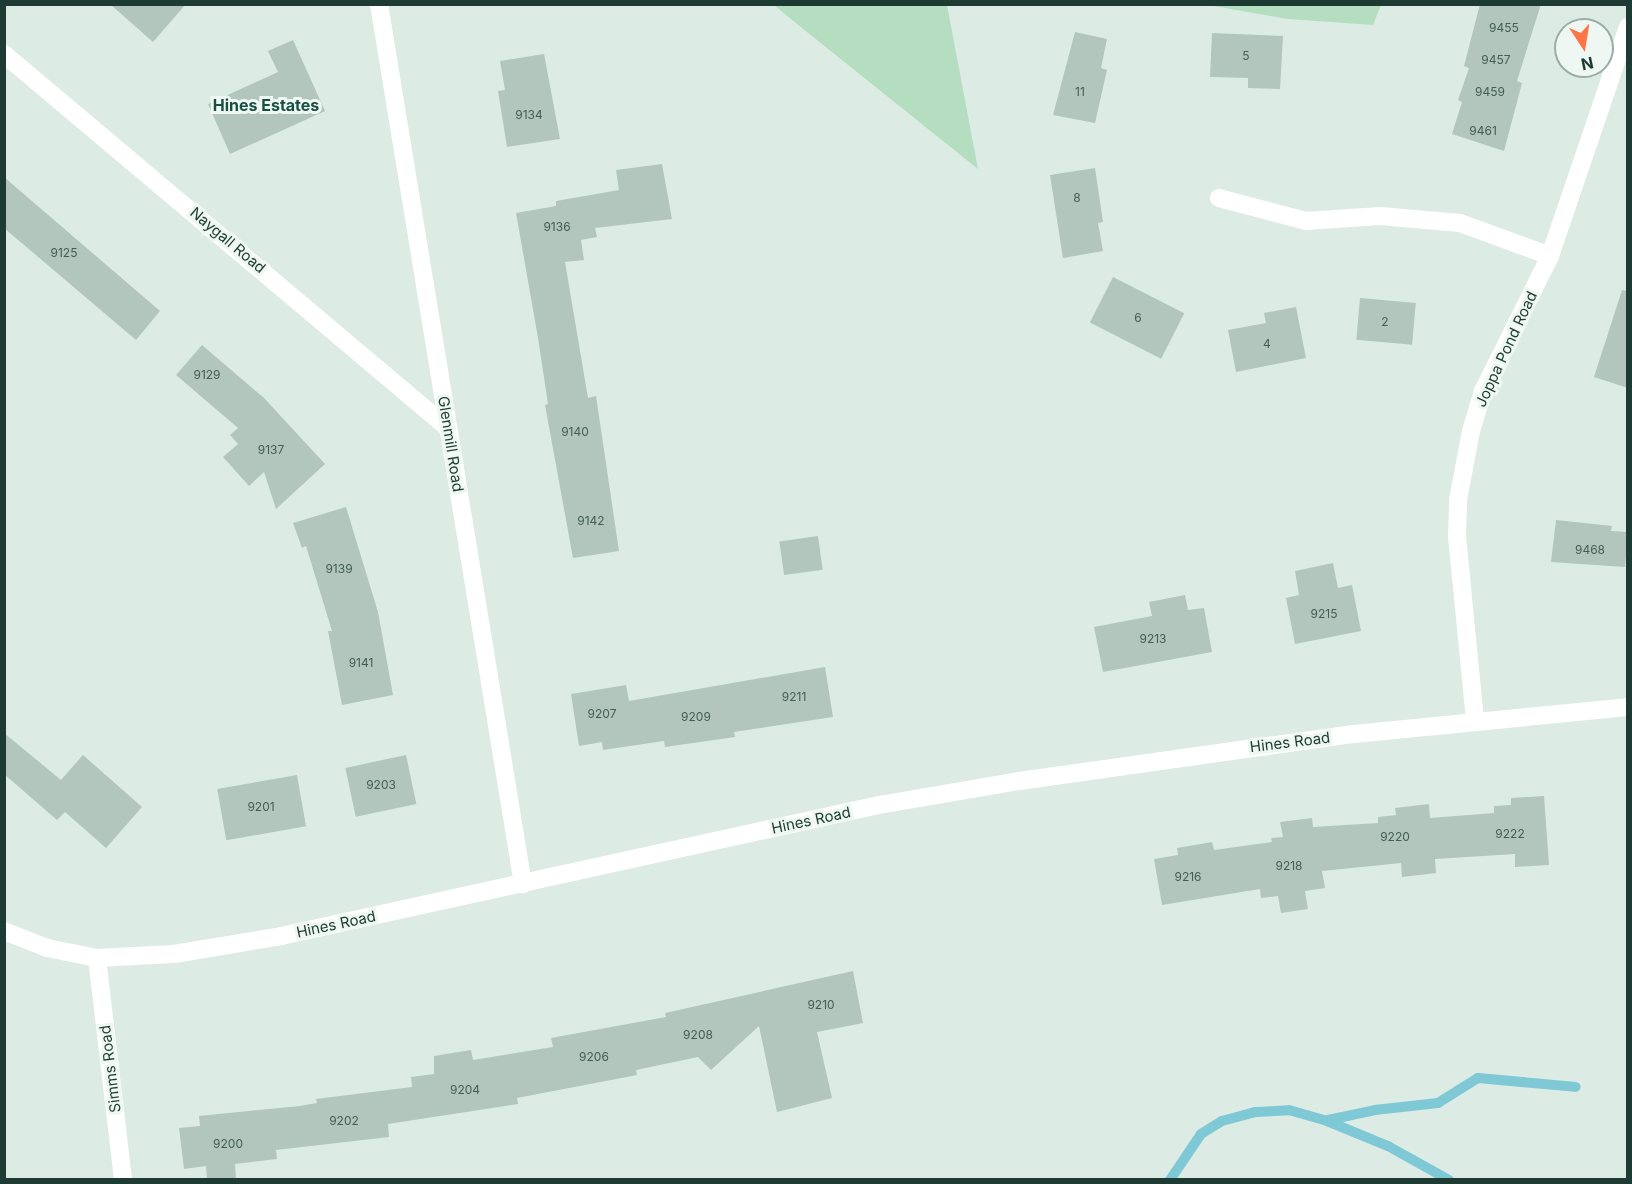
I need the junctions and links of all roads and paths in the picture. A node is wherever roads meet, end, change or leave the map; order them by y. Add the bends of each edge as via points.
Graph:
1 (379, 4) edge
2 (1628, 27) edge
3 (4, 54) edge
4 (1621, 73) edge
5 (1219, 198) dead end
6 (1550, 255) junction
7 (448, 428) junction
8 (1628, 707) edge
9 (1475, 720) junction
10 (523, 884) junction
11 (4, 931) edge
12 (97, 958) junction
13 (123, 1179) edge

1 - 7 street, Glenmill Road
2 - 4 street, Joppa Pond Road
3 - 7 street, Naygall Road
4 - 6 street, Joppa Pond Road
5 - 6 street via 1306,220 1380,216 1460,223
6 - 9 street, Joppa Pond Road via 1483,392 1461,481 1458,574
7 - 10 street, Glenmill Road
8 - 9 street, Hines Road
9 - 10 street, Hines Road via 1241,748 1008,783 868,808
10 - 12 street, Hines Road via 224,946
11 - 12 street, Hines Road via 47,948
12 - 13 street, Simms Road

